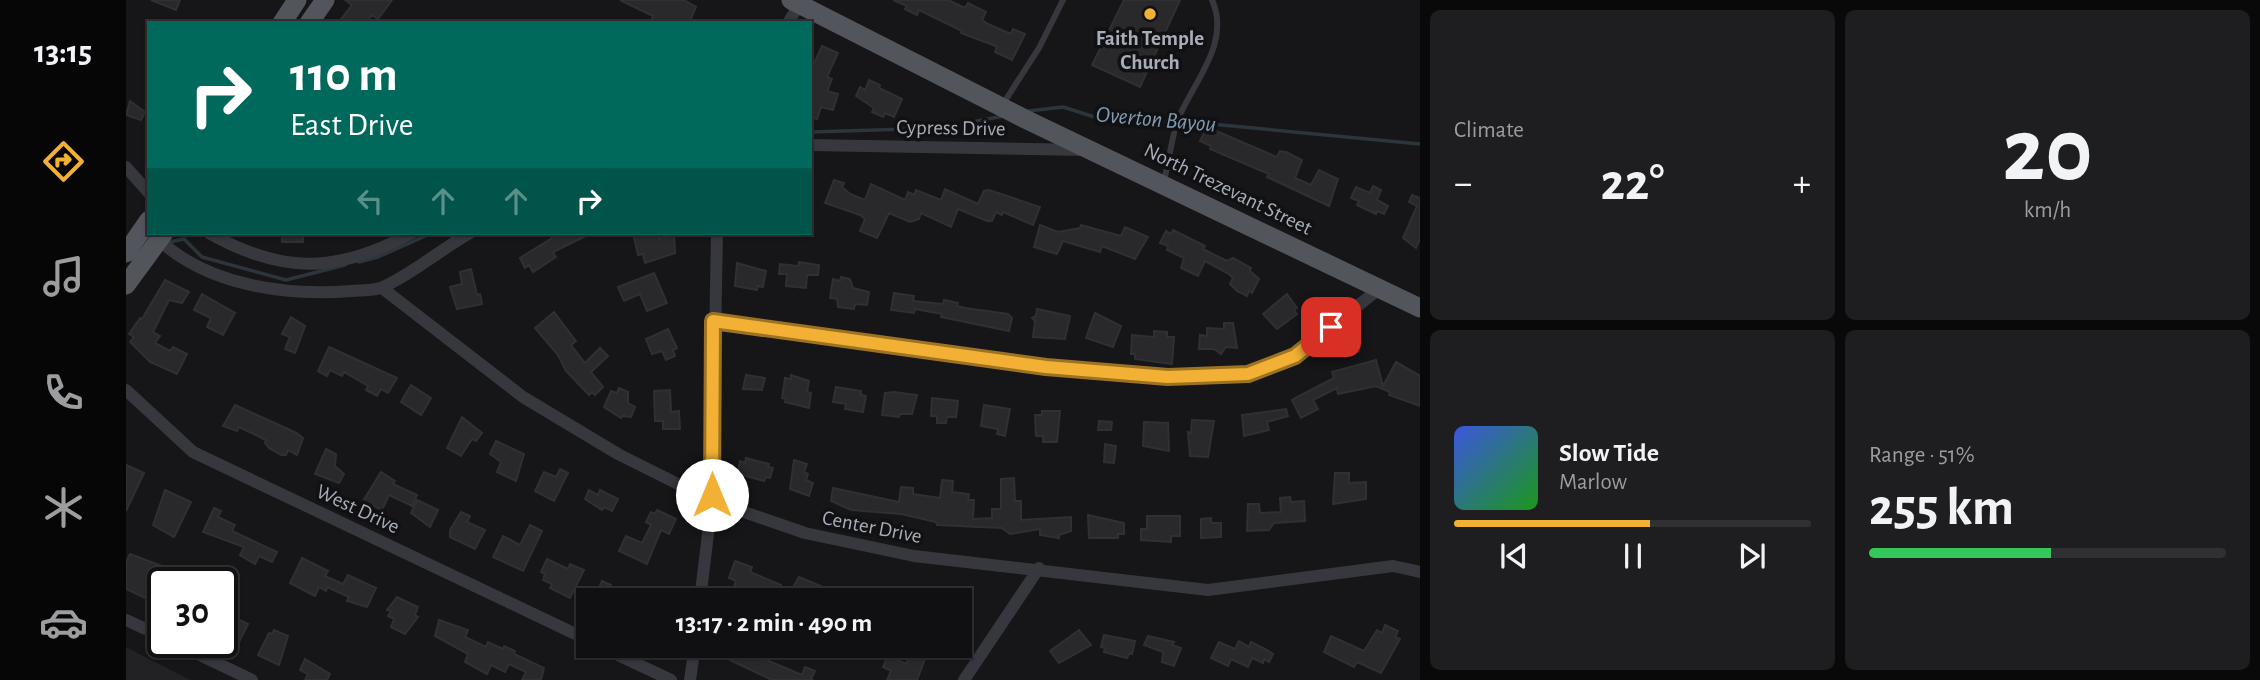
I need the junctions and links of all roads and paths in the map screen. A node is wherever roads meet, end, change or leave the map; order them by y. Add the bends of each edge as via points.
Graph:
1 (297, 0) edge
2 (1063, 0) edge
3 (1212, 0) edge
4 (319, 2) edge
5 (798, 7) edge
6 (283, 21) edge
7 (310, 21) edge
8 (1012, 112) junction
9 (812, 145) edge
10 (1092, 150) junction
11 (126, 167) edge
12 (1163, 182) junction
13 (147, 191) edge
14 (147, 223) edge
15 (212, 235) edge
16 (408, 235) edge
17 (467, 235) edge
18 (717, 235) edge
19 (165, 242) edge
20 (126, 253) edge
21 (126, 285) edge
22 (382, 288) junction
23 (1380, 288) junction
24 (1420, 308) edge
25 (713, 321) junction
26 (126, 390) edge
27 (712, 502) junction
28 (1039, 568) junction
29 (1420, 572) edge
30 (701, 588) edge
31 (126, 620) edge
32 (147, 630) edge
33 (576, 634) edge
34 (206, 658) edge
35 (624, 658) edge
36 (693, 658) edge
37 (252, 680) edge
38 (671, 680) edge
39 (690, 680) edge
40 (964, 680) edge

1 - 6 main road
2 - 8 lane
3 - 12 lane via 1216,41 1179,117
4 - 7 main road
5 - 8 main road, North Trezevant Street
8 - 10 main road, North Trezevant Street
9 - 10 street, Cypress Drive
10 - 12 main road, North Trezevant Street
11 - 13 street
12 - 23 main road, North Trezevant Street
14 - 20 main road
15 - 16 street via 242,252 281,262 342,262 379,251
17 - 22 street
18 - 25 street
19 - 21 main road
19 - 22 street via 202,269 260,288 331,292
22 - 27 street, Center Drive via 523,397 618,454
23 - 24 main road, North Trezevant Street
23 - 25 street via 1295,356 1248,374 1168,377 1046,367
25 - 27 street
26 - 33 street, West Drive via 193,452
27 - 28 street, Center Drive via 805,534 914,556
27 - 30 street
28 - 29 street, Center Drive via 1208,590 1393,566
28 - 40 street
31 - 32 street
34 - 37 street
35 - 38 street
36 - 39 street

